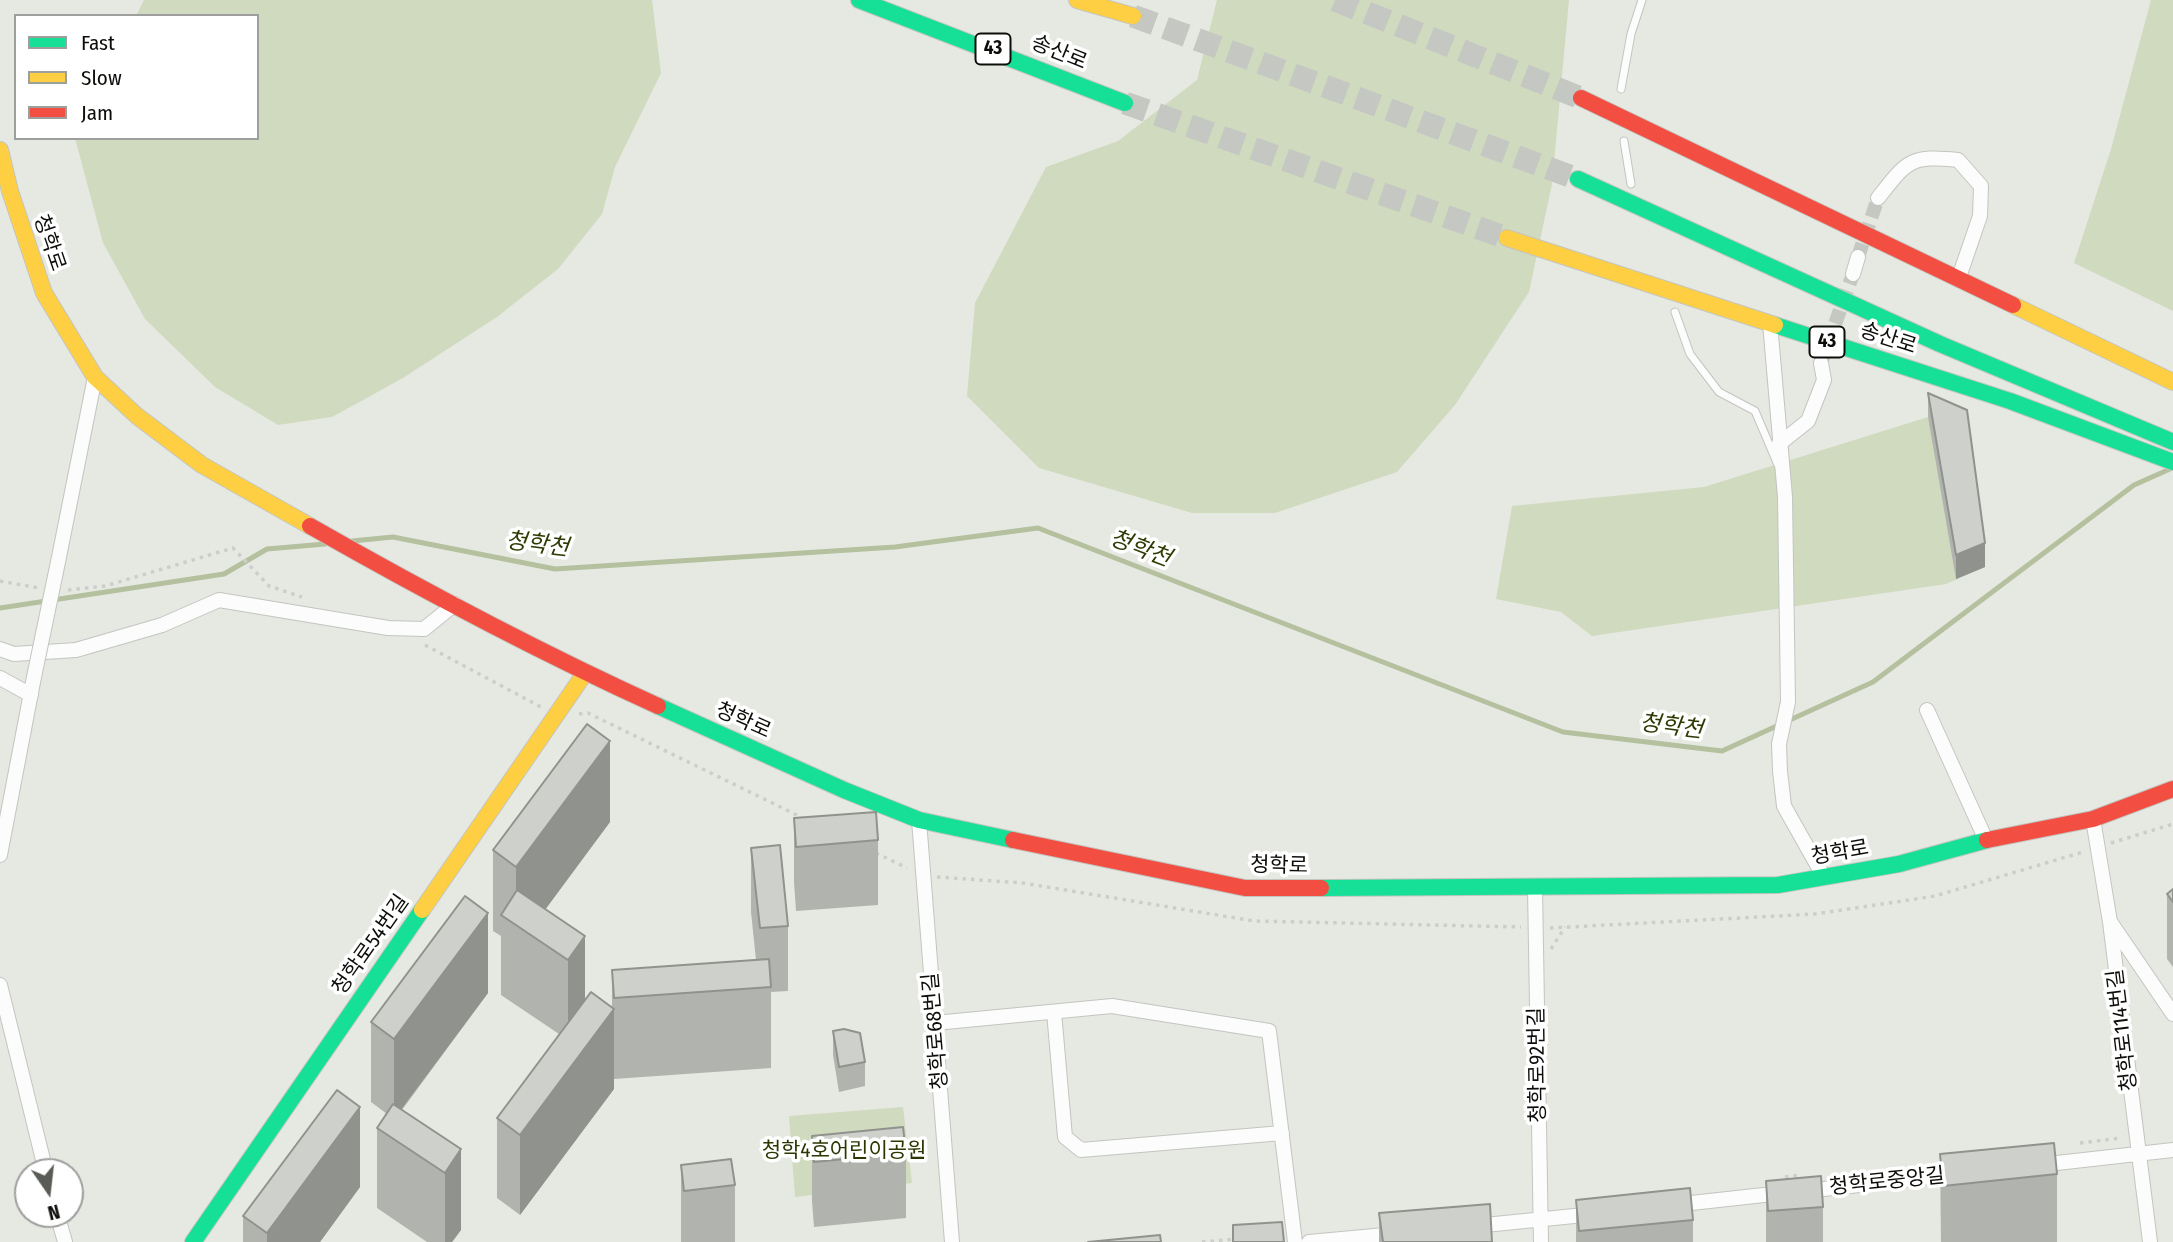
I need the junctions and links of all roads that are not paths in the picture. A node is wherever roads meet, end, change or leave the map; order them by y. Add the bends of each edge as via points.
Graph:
1 (859, 0) edge
2 (1077, 0) edge
3 (1642, 0) edge
4 (1133, 16) tunnel mouth
5 (1621, 89) dead end
6 (1581, 98) tunnel mouth
7 (1125, 103) tunnel mouth
8 (1624, 141) dead end
9 (0, 150) edge
10 (1578, 179) tunnel mouth
11 (1631, 184) dead end
12 (1878, 198) tunnel mouth
13 (1507, 238) tunnel mouth
14 (1858, 257) tunnel mouth
15 (1853, 274) tunnel mouth
16 (1958, 280) junction
17 (1675, 312) dead end
18 (1770, 323) junction
19 (1821, 363) tunnel mouth
20 (96, 377) junction
21 (2173, 382) edge
22 (2173, 442) edge
23 (1779, 444) junction
24 (2173, 462) edge
25 (1783, 475) junction
26 (455, 604) junction
27 (0, 649) edge
28 (585, 673) junction
29 (0, 678) edge
30 (31, 695) junction
31 (1927, 710) dead end
32 (2173, 789) edge
33 (2093, 819) junction
34 (919, 820) junction
35 (1986, 840) junction
36 (0, 855) edge
37 (1824, 877) junction
38 (1535, 888) junction
39 (2110, 922) junction
40 (0, 985) edge
41 (1054, 1012) junction
42 (2173, 1014) edge
43 (935, 1023) junction
44 (1282, 1133) junction
45 (2173, 1150) edge
46 (2138, 1154) junction
47 (43, 1158) edge
48 (2028, 1166) edge
49 (1972, 1172) edge
50 (1656, 1207) edge
51 (1614, 1212) edge
52 (1540, 1220) junction
53 (1458, 1228) edge
54 (1418, 1232) edge
55 (956, 1239) edge
56 (193, 1242) edge
57 (1295, 1242) edge
58 (1309, 1242) edge
59 (1541, 1242) edge
60 (2150, 1242) edge

1 - 7 street, 송산로 / 43
2 - 4 street
3 - 5 lane
6 - 16 street
8 - 11 lane
9 - 20 street, 청학로 via 44,293
10 - 22 street, 송산로 via 1940,344
12 - 16 street via 1903,166 1928,157 1958,160 1982,186 1980,216
13 - 18 street, 송산로 / 43
14 - 15 street
16 - 21 street
17 - 25 lane via 1690,354 1719,392 1755,411
18 - 23 street
18 - 24 street, 송산로 / 43 via 2010,401
19 - 23 street via 1824,380 1808,421
20 - 26 street, 청학로 via 137,416 202,465
20 - 30 street, bridge
23 - 25 street
25 - 37 street via 1788,702 1779,744 1784,806
26 - 27 street via 424,629 388,628 219,600 162,625 76,650 14,654
26 - 28 street, 청학로
28 - 34 street, 청학로
28 - 56 street, 청학로54번길
29 - 30 street
30 - 36 street
31 - 35 street
32 - 33 street, 청학로
33 - 35 street, 청학로
33 - 39 street, 청학로114번길
34 - 38 street, 청학로 via 1245,888
34 - 43 street, 청학로68번길
35 - 37 street, 청학로 via 1899,864
37 - 38 street, 청학로 via 1778,885
38 - 52 street, 청학로92번길
39 - 42 street
39 - 46 street, 청학로114번길
40 - 47 street
41 - 43 street
41 - 44 street via 1112,1006 1269,1031
41 - 44 street via 1065,1137 1081,1150
43 - 55 street, 청학로68번길
44 - 57 street
45 - 46 street
46 - 48 street
46 - 60 street, 청학로114번길
49 - 50 street, 청학로중앙길
51 - 52 street
52 - 53 street
52 - 59 street, 청학로92번길
54 - 58 street

